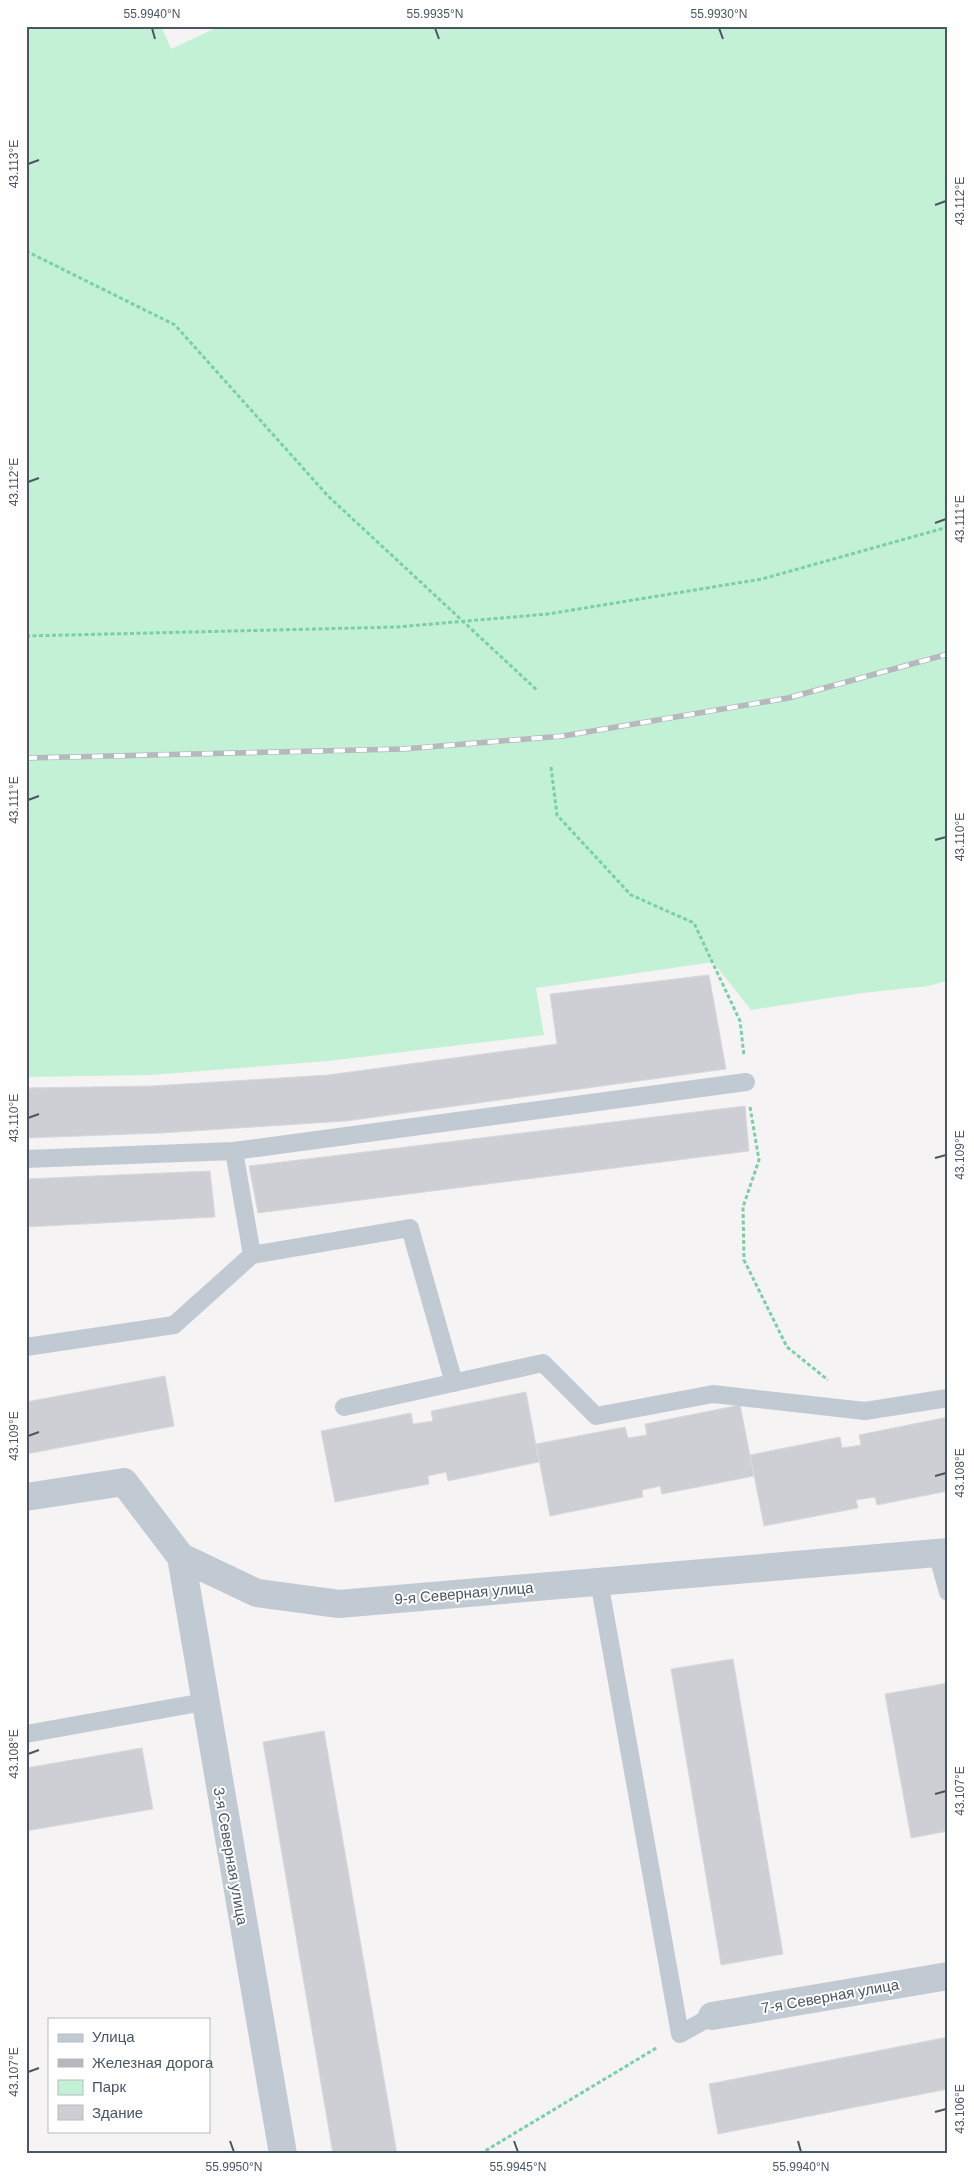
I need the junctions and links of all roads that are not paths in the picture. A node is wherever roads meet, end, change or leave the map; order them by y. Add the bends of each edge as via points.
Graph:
1 (746, 1082) dead end
2 (234, 1151) junction
3 (26, 1159) edge
4 (252, 1255) junction
5 (26, 1347) edge
6 (454, 1383) junction
7 (948, 1398) edge
8 (344, 1407) dead end
9 (26, 1497) edge
10 (943, 1552) edge
11 (181, 1557) junction
12 (599, 1581) junction
13 (948, 1592) edge
14 (204, 1702) junction
15 (26, 1734) edge
16 (948, 1976) edge
17 (712, 2016) joint
18 (283, 2154) edge

1 - 2 lane
2 - 3 lane
2 - 4 lane
4 - 5 lane via 174,1325
4 - 6 lane via 410,1228
6 - 7 lane via 544,1363 596,1416 713,1394 865,1411
6 - 8 lane
9 - 11 street, 9-я Северная улица via 124,1482
10 - 12 street, 9-я Северная улица
10 - 13 lane
11 - 12 street, 9-я Северная улица via 257,1593 338,1604
11 - 14 street, 3-я Северная улица
12 - 17 lane via 680,2034
14 - 15 lane
14 - 18 street, 3-я Северная улица
16 - 17 street, 7-я Северная улица

